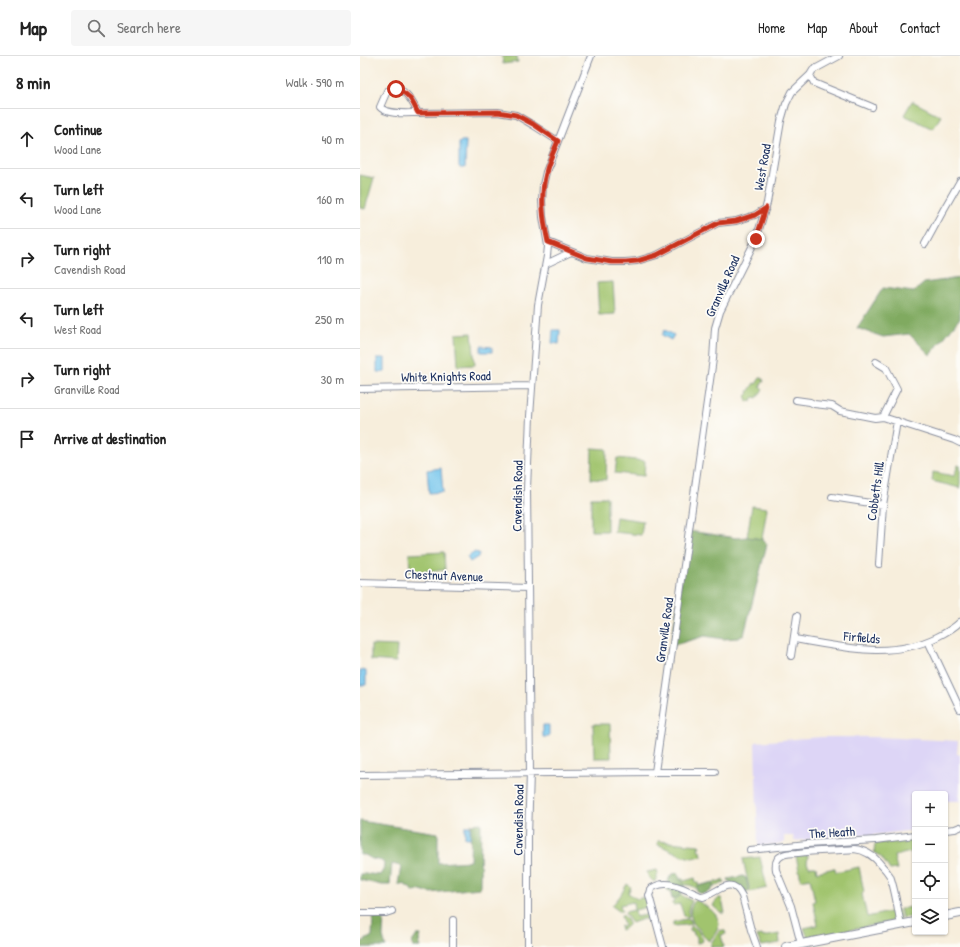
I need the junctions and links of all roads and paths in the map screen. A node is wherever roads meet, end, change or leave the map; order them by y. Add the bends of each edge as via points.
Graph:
1 (591, 56) edge
2 (840, 56) edge
3 (810, 75) junction
4 (872, 107) dead end
5 (418, 113) junction
6 (558, 141) junction
7 (960, 181) edge
8 (766, 208) junction
9 (548, 242) junction
10 (925, 244) dead end
11 (571, 252) junction
12 (546, 264) junction
13 (885, 359) dead end
14 (532, 386) junction
15 (360, 389) edge
16 (796, 400) dead end
17 (883, 417) junction
18 (897, 421) junction
19 (960, 443) edge
20 (832, 497) dead end
21 (883, 505) junction
22 (879, 564) dead end
23 (360, 583) edge
24 (528, 588) junction
25 (797, 616) dead end
26 (960, 622) edge
27 (794, 639) junction
28 (928, 642) junction
29 (790, 656) dead end
30 (960, 708) edge
31 (655, 772) junction
32 (715, 772) dead end
33 (530, 773) junction
34 (360, 775) edge
35 (960, 827) edge
36 (948, 830) edge
37 (912, 834) edge
38 (750, 850) dead end
39 (392, 911) dead end
40 (360, 913) edge
41 (960, 913) edge
42 (948, 915) edge
43 (453, 920) dead end
44 (912, 923) edge
45 (901, 925) junction
46 (801, 944) junction
47 (814, 944) edge
48 (453, 947) edge
49 (528, 947) edge
50 (663, 947) edge
51 (757, 947) edge
52 (786, 947) edge

1 - 6 street, Cavendish Road
2 - 3 street, West Road via 812,70
3 - 4 street via 814,83
3 - 8 street, West Road via 792,92 786,104
5 - 5 street via 410,97 396,89 387,91 380,106 383,110 396,113
5 - 6 street via 498,112 516,115
6 - 9 street, Cavendish Road via 543,185 542,210
7 - 10 street
8 - 11 street, West Road via 755,215 736,221 718,223 657,255 637,261 612,262 587,258
8 - 31 street, Granville Road via 756,239 720,311 715,328 713,359
9 - 11 street, West Road
9 - 12 street, Cavendish Road
11 - 12 street
12 - 14 street, Cavendish Road via 538,305
13 - 17 street via 878,363 886,368 897,389
14 - 15 street, White Knights Road
14 - 24 street, Cavendish Road via 527,489
16 - 17 street via 832,406 840,411 875,418
17 - 18 street
18 - 19 street
18 - 21 street, Cobbetts Hill
20 - 21 street
21 - 22 street, Cobbetts Hill
23 - 24 street, Chestnut Avenue
24 - 33 street, Cavendish Road
25 - 27 street
26 - 28 street, Firfields
27 - 28 street, Firfields via 865,650 902,649
27 - 29 street
28 - 30 street
31 - 32 street
31 - 33 street
33 - 34 street
33 - 49 street, Cavendish Road
35 - 36 street
37 - 38 street, The Heath via 876,840
39 - 40 street
41 - 42 main road
43 - 48 street
44 - 45 main road
45 - 46 street via 889,875 866,851 854,849 783,854 775,866 791,906
45 - 47 main road
46 - 47 main road
46 - 52 main road
50 - 51 street via 649,895 652,888 661,883 703,897 724,886 736,887 742,896

